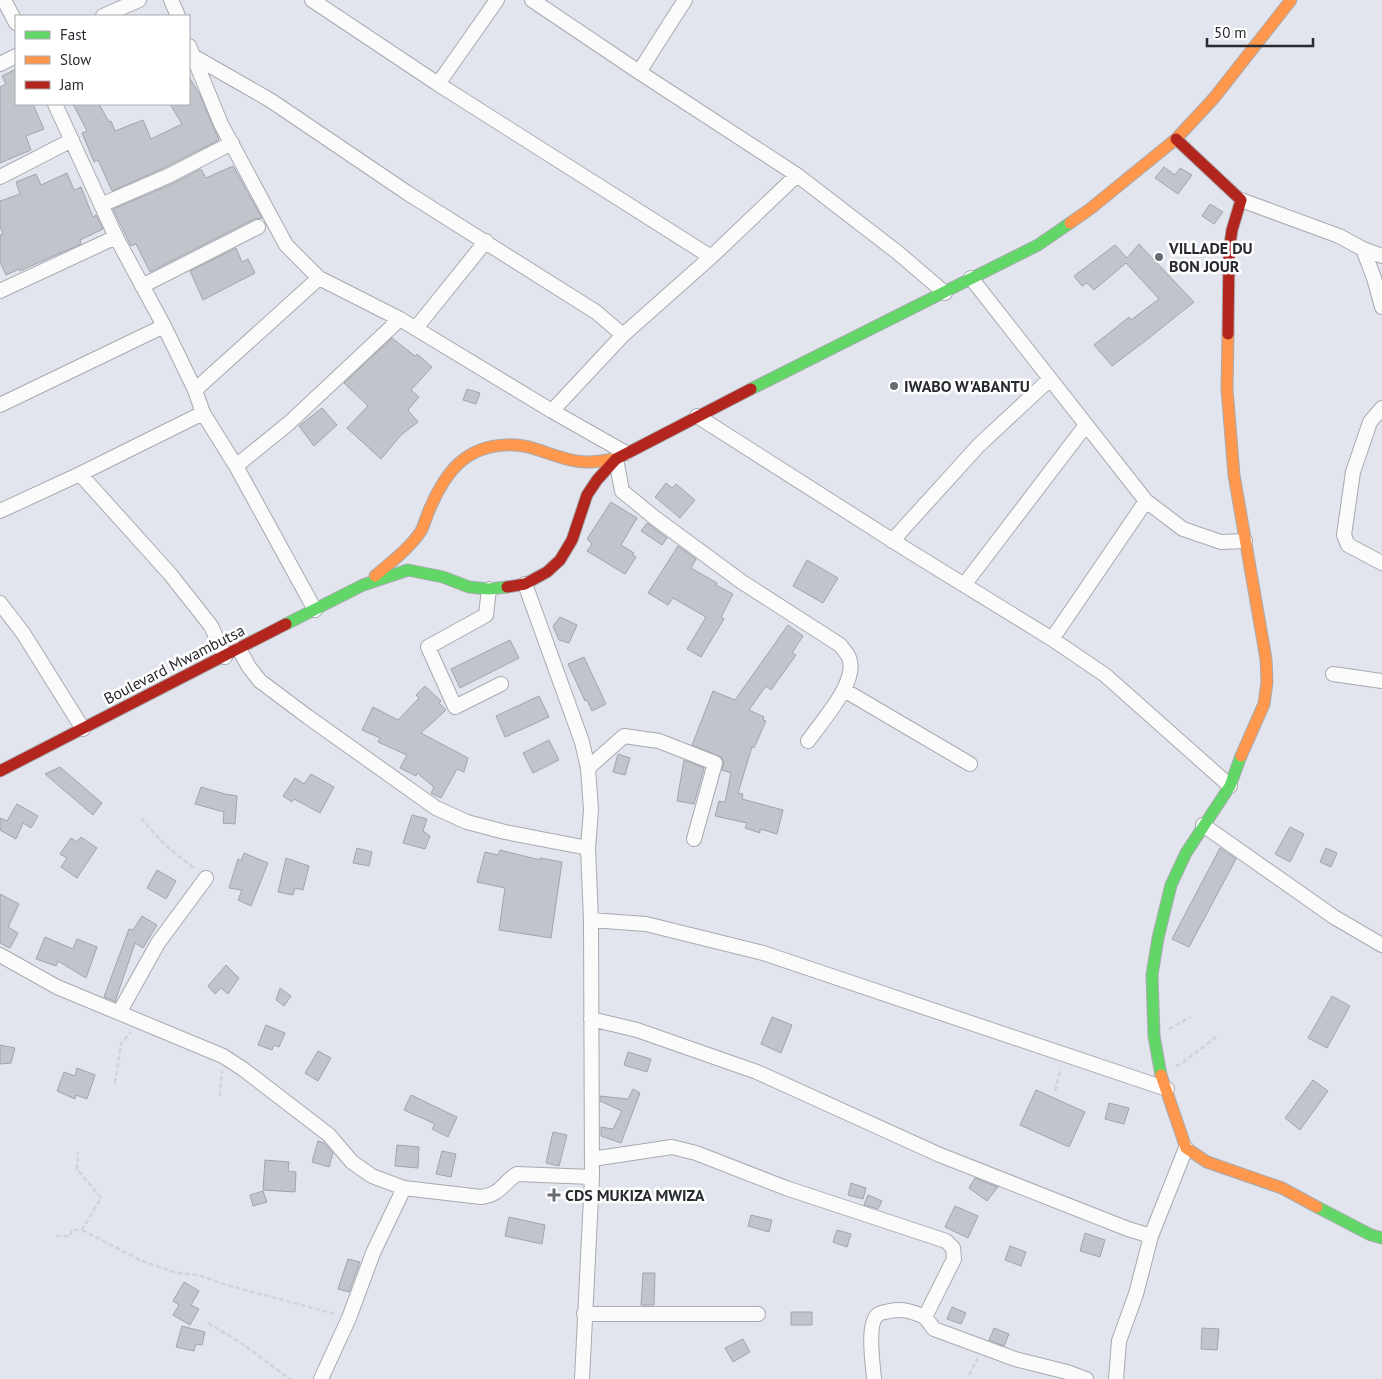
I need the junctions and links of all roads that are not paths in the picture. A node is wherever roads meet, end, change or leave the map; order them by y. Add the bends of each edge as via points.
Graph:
1 (4, 0) edge
2 (139, 0) edge
3 (172, 0) edge
4 (312, 0) edge
5 (497, 0) edge
6 (532, 0) edge
7 (685, 0) edge
8 (1291, 0) edge
9 (105, 15) edge
10 (178, 15) edge
11 (15, 21) edge
12 (191, 51) edge
13 (15, 56) edge
14 (0, 64) edge
15 (639, 72) junction
16 (438, 84) junction
17 (55, 105) edge
18 (1176, 139) junction
19 (72, 140) junction
20 (232, 143) junction
21 (797, 175) junction
22 (0, 177) edge
23 (1241, 200) junction
24 (101, 205) junction
25 (258, 227) dead end
26 (116, 238) junction
27 (486, 242) junction
28 (1363, 249) junction
29 (1382, 256) edge
30 (711, 257) junction
31 (319, 278) junction
32 (971, 278) junction
33 (142, 286) junction
34 (0, 291) edge
35 (945, 293) junction
36 (1382, 307) edge
37 (400, 319) junction
38 (164, 326) junction
39 (416, 328) junction
40 (624, 335) junction
41 (1050, 379) junction
42 (195, 390) junction
43 (0, 405) edge
44 (1382, 408) edge
45 (552, 411) junction
46 (203, 413) junction
47 (697, 416) junction
48 (1086, 425) junction
49 (621, 456) junction
50 (236, 466) junction
51 (80, 474) junction
52 (1146, 501) junction
53 (0, 511) edge
54 (892, 540) junction
55 (1245, 541) junction
56 (1382, 564) edge
57 (525, 584) junction
58 (364, 585) junction
59 (964, 585) junction
60 (489, 589) junction
61 (0, 602) edge
62 (315, 610) junction
63 (1052, 639) junction
64 (239, 649) junction
65 (225, 657) junction
66 (1333, 674) dead end
67 (1382, 681) edge
68 (501, 684) dead end
69 (844, 690) junction
70 (83, 729) junction
71 (808, 741) dead end
72 (970, 764) dead end
73 (588, 768) junction
74 (0, 771) edge
75 (1230, 786) junction
76 (1203, 825) junction
77 (694, 839) dead end
78 (588, 848) junction
79 (206, 878) road end
80 (591, 920) junction
81 (1382, 945) edge
82 (0, 955) edge
83 (119, 1013) junction
84 (591, 1019) junction
85 (1166, 1089) junction
86 (1186, 1148) junction
87 (592, 1159) junction
88 (592, 1177) junction
89 (404, 1188) junction
90 (1151, 1236) junction
91 (1382, 1238) edge
92 (584, 1314) junction
93 (758, 1314) dead end
94 (924, 1317) junction
95 (321, 1379) edge
96 (582, 1379) edge
97 (874, 1379) edge
98 (1086, 1379) edge
99 (1116, 1379) edge

1 - 11 street
2 - 9 street
3 - 10 street
4 - 16 street
5 - 16 street
6 - 15 street
7 - 15 street
8 - 18 main road via 1214,98
12 - 20 street
12 - 27 street
13 - 14 street
15 - 21 street
16 - 30 street
17 - 19 street
18 - 23 main road
18 - 32 main road via 1068,225 1038,245
19 - 22 street
19 - 24 street
20 - 24 street
20 - 31 street via 286,246
21 - 30 street
21 - 35 street
23 - 28 street via 1339,236
23 - 55 main road via 1229,251 1227,389 1234,475
24 - 26 street
25 - 33 street
26 - 33 street
26 - 34 street
27 - 39 street
27 - 40 street via 596,312
28 - 29 street
28 - 36 street
30 - 40 street
31 - 37 street
31 - 42 street
32 - 35 main road
32 - 41 street
33 - 38 street
35 - 47 main road
37 - 39 street
37 - 50 street via 289,423
38 - 42 street
38 - 43 street
39 - 45 street
40 - 45 street
41 - 48 street
41 - 54 street via 979,445
42 - 46 street
44 - 56 street via 1370,422 1353,472 1344,535 1348,546
45 - 49 street
46 - 50 street
46 - 51 street
47 - 49 main road
47 - 54 street
48 - 52 street
48 - 59 street
49 - 57 main road, Boulevard Mwambutsa via 597,480 588,495 572,540 560,560 547,572
49 - 58 main road, Boulevard Mwambutsa via 573,461 516,444 490,445 471,453 445,477 414,540
49 - 69 street via 622,490 742,582 840,645 849,658 852,672
50 - 62 street
51 - 53 street
51 - 65 street via 170,574 211,626
52 - 55 street via 1183,529 1221,542
52 - 63 street
54 - 59 street
55 - 75 main road via 1266,659 1266,682 1264,704
57 - 60 main road, Boulevard Mwambutsa
57 - 73 street via 582,742
58 - 60 main road, Boulevard Mwambutsa via 408,570 443,577 469,587
58 - 62 main road, Boulevard Mwambutsa
59 - 63 street
60 - 68 street via 486,615 428,647 455,707
61 - 70 street
62 - 64 main road, Boulevard Mwambutsa
63 - 75 street via 1105,675
64 - 65 main road, Boulevard Mwambutsa
64 - 78 street via 260,681 436,808 467,822
65 - 70 main road, Boulevard Mwambutsa
66 - 67 street
69 - 71 street
69 - 72 street
70 - 74 main road, Boulevard Mwambutsa
73 - 77 street via 624,736 659,742 715,763
73 - 78 street via 591,810
75 - 76 main road
76 - 81 street via 1334,917
76 - 85 main road via 1172,885 1152,975 1154,1036
78 - 80 street
79 - 83 street via 163,934
80 - 84 street
80 - 85 street via 646,924 763,953
82 - 83 street via 56,987
83 - 89 street via 223,1056 329,1135 352,1162 372,1176
84 - 87 street
84 - 90 street via 637,1030 757,1072 940,1155
85 - 86 main road
86 - 90 street
86 - 91 main road via 1207,1162 1282,1188
87 - 88 street
87 - 94 street via 672,1147 946,1242 953,1248 954,1259
88 - 89 street via 517,1174 497,1192 481,1197
88 - 92 street
89 - 95 street via 373,1253
90 - 99 street via 1136,1294 1119,1340
92 - 93 street
92 - 96 street
94 - 97 street via 910,1311 894,1310 878,1314 872,1320
94 - 98 street via 934,1329 983,1348

